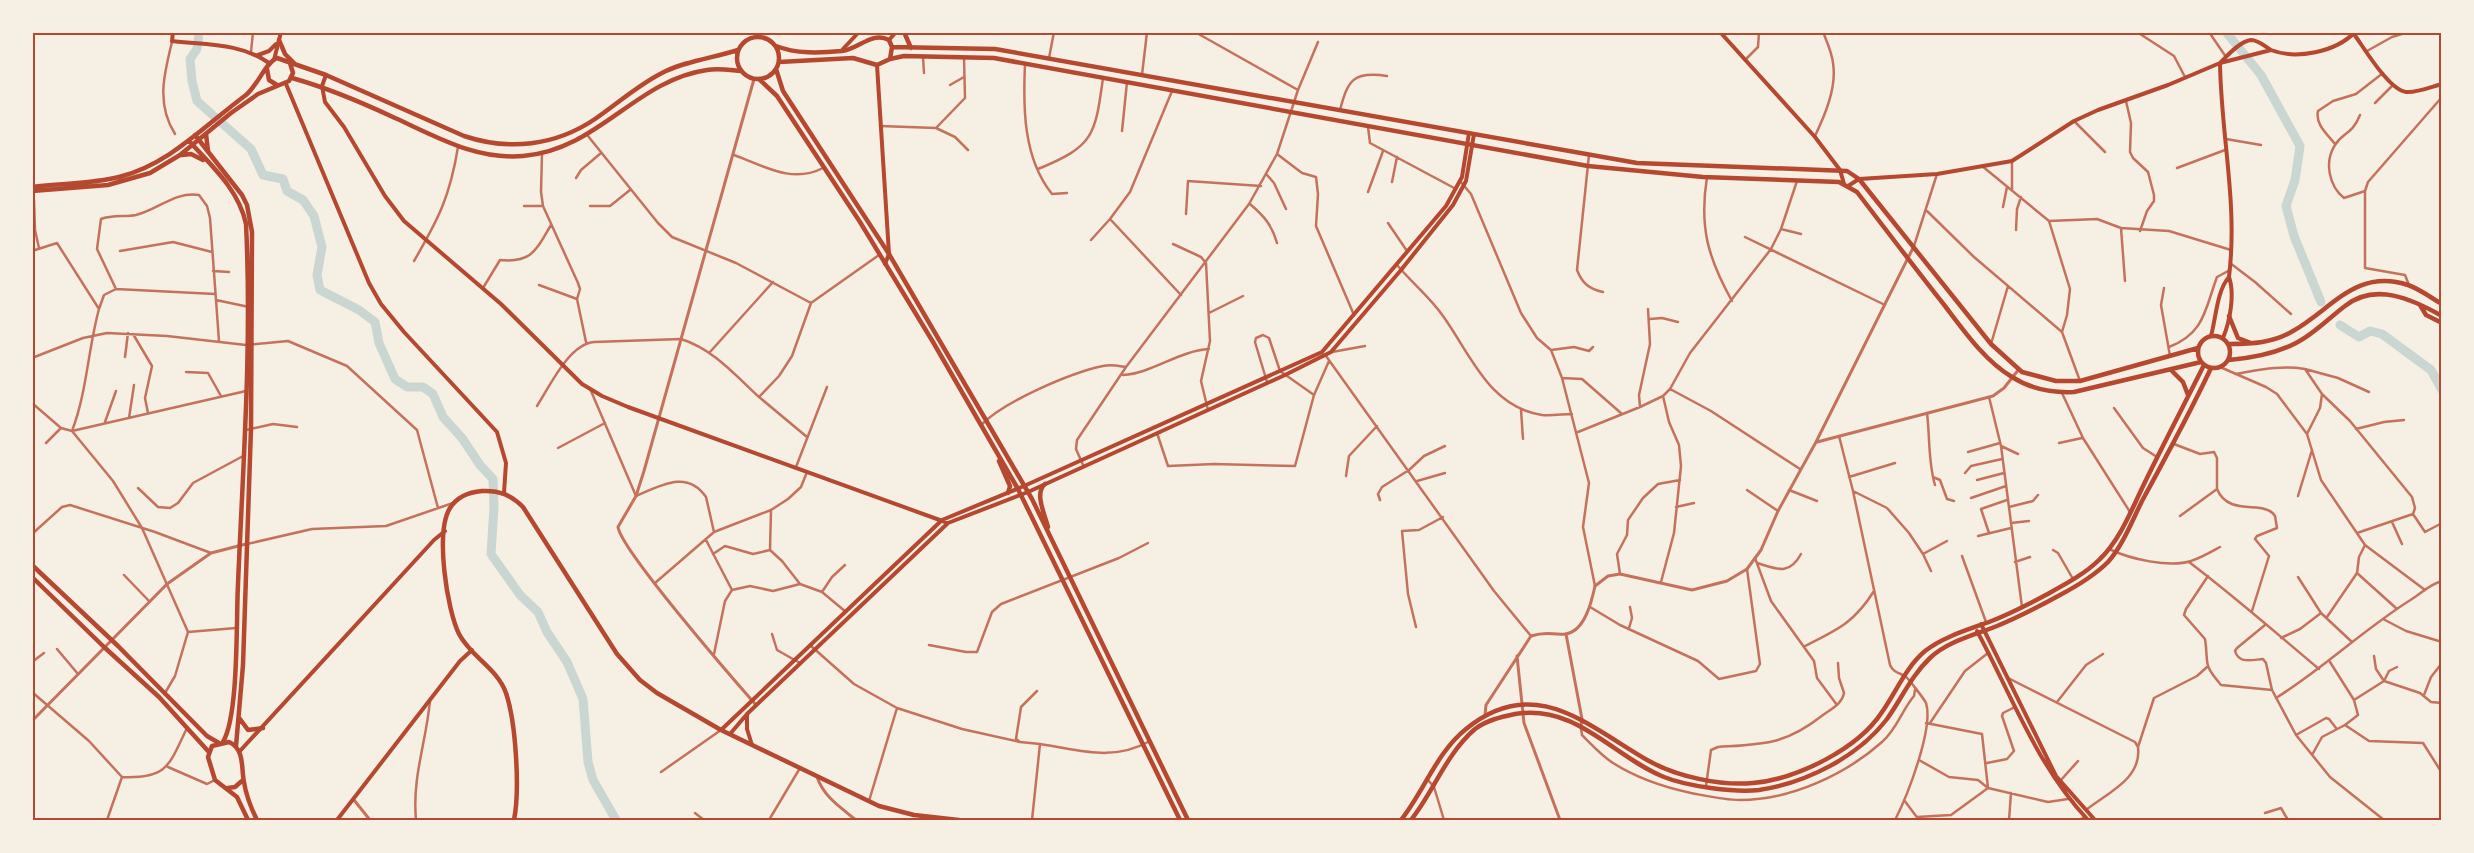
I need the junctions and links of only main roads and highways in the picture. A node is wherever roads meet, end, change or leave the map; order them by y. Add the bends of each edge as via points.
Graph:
1 (173, 32) edge
2 (281, 32) edge
3 (747, 32) edge
4 (859, 32) edge
5 (886, 32) edge
6 (896, 32) edge
7 (904, 32) edge
8 (1720, 32) edge
9 (2354, 33) edge
10 (758, 35) edge
11 (882, 37) junction
12 (279, 40) junction
13 (747, 40) junction
14 (889, 40) junction
15 (776, 46) junction
16 (892, 47) junction
17 (911, 48) junction
18 (738, 50) junction
19 (995, 50) junction
20 (2271, 50) junction
21 (842, 51) junction
22 (258, 55) junction
23 (1037, 56) junction
24 (890, 58) junction
25 (994, 58) junction
26 (289, 62) junction
27 (779, 62) junction
28 (270, 63) junction
29 (2220, 63) junction
30 (295, 64) junction
31 (877, 65) junction
32 (1036, 66) junction
33 (776, 69) junction
34 (741, 71) junction
35 (326, 74) junction
36 (661, 74) junction
37 (292, 78) junction
38 (756, 79) junction
39 (666, 83) junction
40 (286, 84) junction
41 (2442, 84) edge
42 (277, 85) junction
43 (322, 86) junction
44 (208, 132) junction
45 (1471, 134) junction
46 (196, 135) junction
47 (199, 140) junction
48 (189, 141) junction
49 (1466, 143) junction
50 (1472, 144) junction
51 (193, 146) junction
52 (180, 155) junction
53 (210, 155) junction
54 (208, 163) junction
55 (1721, 167) junction
56 (1840, 170) junction
57 (1720, 178) junction
58 (1860, 179) junction
59 (840, 180) junction
60 (835, 185) junction
61 (1846, 185) junction
62 (32, 186) edge
63 (32, 191) edge
64 (1420, 239) junction
65 (1424, 242) junction
66 (889, 254) junction
67 (885, 264) junction
68 (2229, 276) junction
69 (2442, 304) edge
70 (2420, 305) junction
71 (249, 307) junction
72 (2228, 316) junction
73 (2442, 316) edge
74 (2442, 323) edge
75 (2211, 336) junction
76 (2223, 338) junction
77 (2229, 344) junction
78 (2254, 344) junction
79 (2198, 348) junction
80 (1322, 352) junction
81 (1327, 358) junction
82 (2229, 360) junction
83 (2202, 363) junction
84 (2211, 368) junction
85 (2171, 370) junction
86 (2189, 396) junction
87 (992, 444) junction
88 (247, 454) junction
89 (1044, 484) junction
90 (1024, 486) junction
91 (1018, 489) junction
92 (1028, 492) junction
93 (504, 493) junction
94 (1008, 493) junction
95 (1022, 494) junction
96 (942, 520) junction
97 (948, 523) junction
98 (445, 531) junction
99 (1050, 535) junction
100 (32, 565) edge
101 (892, 568) junction
102 (896, 572) junction
103 (32, 577) edge
104 (238, 582) junction
105 (244, 582) junction
106 (872, 588) junction
107 (876, 592) junction
108 (1984, 624) junction
109 (1974, 627) junction
110 (1984, 631) junction
111 (1978, 634) junction
112 (472, 650) junction
113 (755, 703) junction
114 (747, 714) junction
115 (240, 719) junction
116 (263, 728) junction
117 (721, 730) junction
118 (228, 734) junction
119 (730, 734) junction
120 (218, 742) junction
121 (752, 745) junction
122 (236, 746) junction
123 (208, 751) junction
124 (239, 752) junction
125 (243, 780) junction
126 (227, 788) junction
127 (2086, 819) edge
128 (248, 820) edge
129 (257, 820) edge
130 (337, 820) edge
131 (514, 820) edge
132 (959, 820) edge
133 (1180, 820) edge
134 (1188, 820) edge
135 (1401, 820) edge
136 (1411, 820) edge
137 (2095, 820) edge

1 - 22 main road via 172,41
2 - 12 main road
3 - 13 main road
4 - 21 main road
5 - 11 main road
6 - 14 main road
7 - 17 main road
8 - 56 main road via 1815,137
9 - 20 main road via 2335,45 2312,52
9 - 41 main road via 2393,85 2404,92
10 - 13 main road
10 - 15 main road
11 - 14 main road
11 - 21 main road
12 - 22 main road via 269,51
12 - 28 main road
12 - 30 main road via 285,54
13 - 18 main road
14 - 16 main road
15 - 21 main road via 798,52
15 - 27 main road
16 - 17 main road
16 - 24 main road
17 - 19 main road
18 - 34 main road via 737,64
18 - 36 main road
19 - 23 main road
19 - 25 main road
20 - 29 main road
20 - 29 main road via 2256,41 2248,41
22 - 28 main road
23 - 32 main road
23 - 45 main road
24 - 25 main road
24 - 31 main road
25 - 32 main road
26 - 28 main road via 282,58
26 - 30 main road
26 - 37 main road via 293,69
27 - 31 main road via 853,58
27 - 33 main road
28 - 42 main road via 269,80
28 - 46 main road via 254,87
29 - 58 main road via 2098,110 2012,161 1937,174
29 - 68 main road via 2220,96 2232,190
30 - 35 main road
31 - 66 main road
32 - 49 main road
33 - 38 main road via 771,75
33 - 59 main road via 783,90
34 - 38 main road
34 - 39 main road via 707,70
35 - 36 main road via 464,136 519,145 554,139 578,129
35 - 43 main road
36 - 39 main road
37 - 40 main road
37 - 43 main road
38 - 60 main road via 777,96
39 - 43 main road via 588,136 525,156 492,156 458,147
40 - 42 main road
40 - 93 main road via 369,283 381,304 497,432 506,463
42 - 44 main road via 258,94
43 - 96 main road via 324,102 344,127 395,210 426,241 484,288 591,391
44 - 47 main road
44 - 53 main road
45 - 49 main road
45 - 50 main road
45 - 55 main road via 1637,163
46 - 47 main road
46 - 48 main road
47 - 51 main road
47 - 53 main road
48 - 51 main road
48 - 62 main road via 158,162 118,178
49 - 50 main road
49 - 64 main road via 1460,181 1446,206
50 - 57 main road via 1588,166
50 - 65 main road via 1464,185
51 - 52 main road
51 - 54 main road
52 - 54 main road via 191,154
52 - 63 main road via 131,180 94,187
53 - 71 main road via 237,186 247,205 252,232
54 - 71 main road via 226,183 243,212
55 - 56 main road
55 - 57 main road
56 - 58 main road via 1851,172
56 - 61 main road
57 - 61 main road via 1798,179
58 - 61 main road
58 - 79 main road via 1991,344 2019,369 2044,379 2080,381
59 - 60 main road
59 - 66 main road
60 - 67 main road
61 - 85 main road via 1856,192 1988,358 2013,378 2033,387 2062,393 2098,388
64 - 65 main road
64 - 80 main road
65 - 81 main road
66 - 67 main road
66 - 90 main road
67 - 87 main road
68 - 72 main road via 2232,290
68 - 75 main road via 2224,281
69 - 78 main road via 2410,285 2378,281 2355,287 2291,332
70 - 73 main road
70 - 74 main road via 2426,314
70 - 82 main road via 2382,294 2360,297 2296,343 2280,350
71 - 88 main road
71 - 88 main road via 251,428
72 - 76 main road
72 - 78 main road via 2238,338
75 - 76 main road
75 - 79 main road
76 - 77 main road
77 - 78 main road
77 - 82 main road
79 - 83 main road
80 - 81 main road
80 - 90 main road
81 - 89 main road
82 - 84 main road via 2220,368
83 - 84 main road
83 - 85 main road
83 - 86 main road
84 - 110 main road via 2115,552 2085,581
85 - 86 main road via 2183,382
86 - 108 main road via 2109,549 2073,580
87 - 91 main road
87 - 94 main road via 1010,486
88 - 104 main road
88 - 105 main road
89 - 92 main road
89 - 99 main road via 1040,494
90 - 91 main road
90 - 92 main road
91 - 92 main road
91 - 94 main road
91 - 95 main road
92 - 95 main road
92 - 99 main road
93 - 98 main road via 481,491 455,502 446,517
93 - 117 main road via 514,498 527,512 617,654 631,670 670,702
94 - 96 main road
95 - 97 main road
95 - 133 main road
96 - 97 main road
96 - 101 main road
97 - 102 main road
98 - 112 main road via 444,566 450,604 460,635
98 - 116 main road
99 - 134 main road
100 - 120 main road
101 - 102 main road
101 - 106 main road
102 - 107 main road
103 - 123 main road via 159,697
104 - 105 main road
104 - 118 main road
105 - 115 main road
106 - 107 main road
106 - 113 main road
107 - 113 main road via 816,651
108 - 109 main road
108 - 110 main road
109 - 111 main road
109 - 135 main road via 1933,646 1915,661 1872,725 1827,759 1810,767 1757,783 1707,780 1651,762 1563,710 1533,705 1498,709 1466,728 1453,740
110 - 111 main road
110 - 137 main road via 2060,782
111 - 127 main road via 2046,768
111 - 136 main road via 1955,642 1932,656 1874,734 1822,770 1788,783 1758,790 1706,786 1664,777 1581,726 1560,716 1536,713 1500,717 1478,727 1447,762
112 - 130 main road
112 - 131 main road via 492,670 506,694 517,779
113 - 114 main road
113 - 117 main road
114 - 119 main road
114 - 121 main road
115 - 116 main road via 248,730
115 - 122 main road
116 - 124 main road
117 - 119 main road
118 - 120 main road
118 - 120 main road
119 - 121 main road
120 - 122 main road
120 - 123 main road
121 - 132 main road via 869,801 914,815
122 - 124 main road
123 - 126 main road via 215,780
124 - 125 main road
125 - 126 main road via 235,787
125 - 129 main road
126 - 128 main road via 238,797

